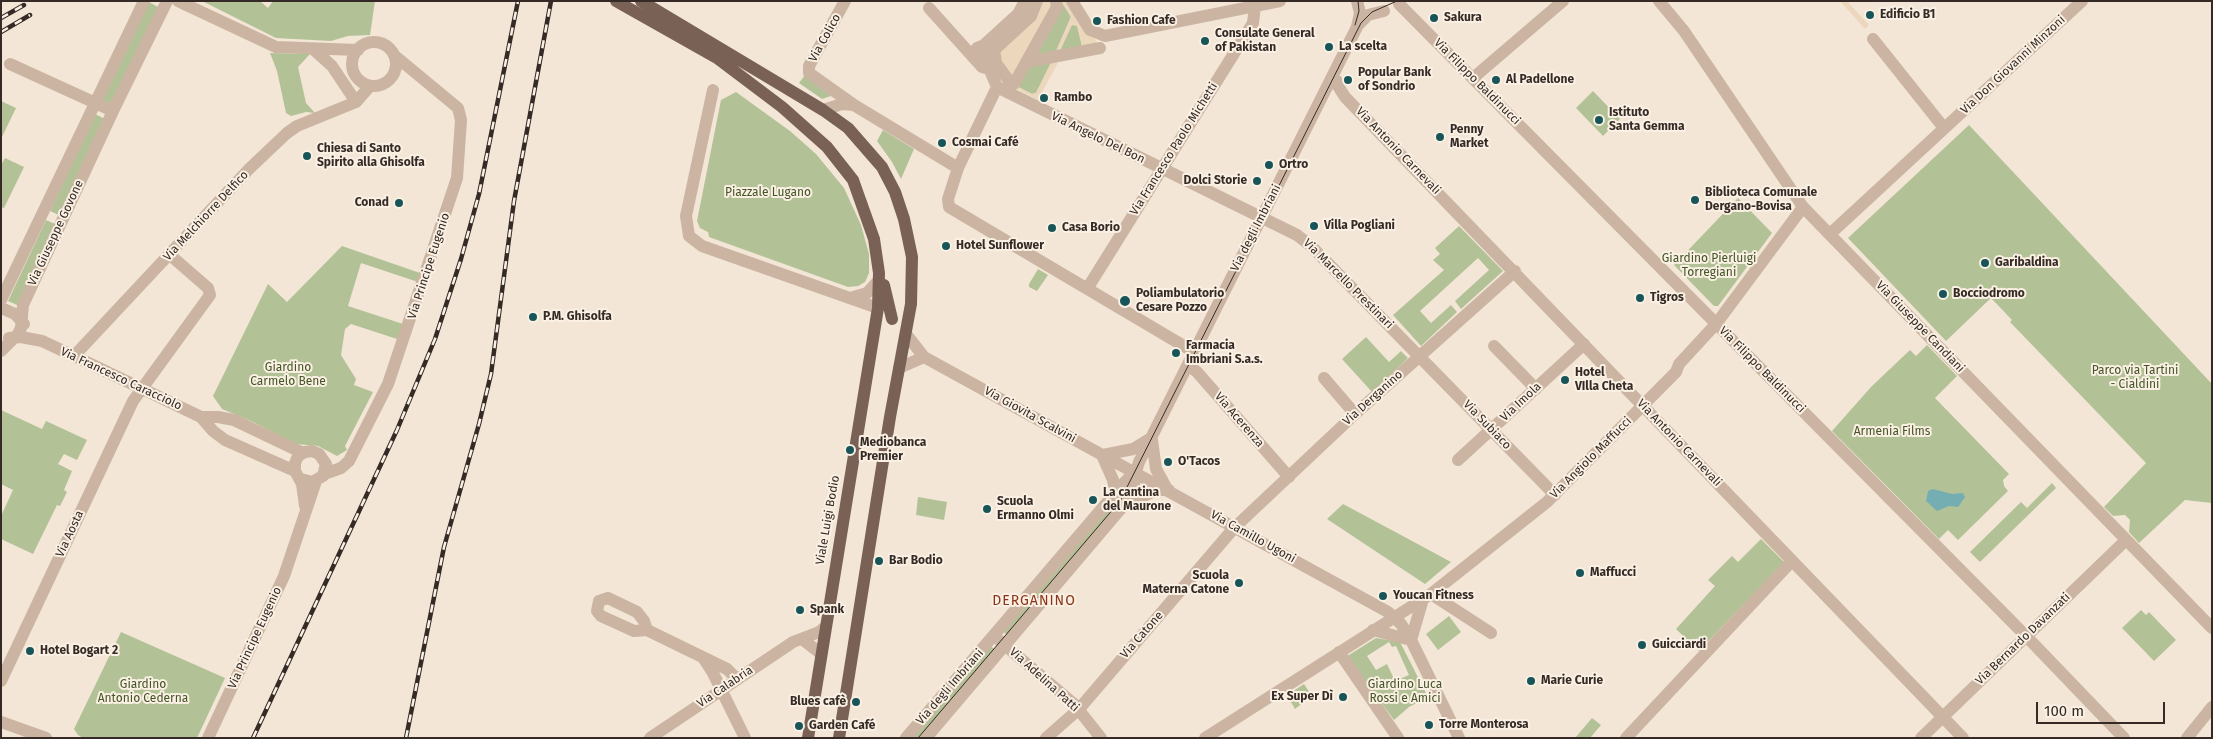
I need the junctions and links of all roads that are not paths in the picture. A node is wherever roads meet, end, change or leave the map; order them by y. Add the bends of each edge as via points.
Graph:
1 (144, 1) edge
2 (167, 1) edge
3 (178, 1) edge
4 (616, 1) edge
5 (640, 1) edge
6 (845, 1) edge
7 (1025, 1) edge
8 (1037, 1) edge
9 (1056, 1) edge
10 (1072, 1) edge
11 (1280, 1) edge
12 (1358, 1) edge
13 (1563, 1) edge
14 (1659, 1) edge
15 (2082, 1) edge
16 (1400, 3) edge
17 (1255, 6) junction
18 (929, 8) dead end
19 (1384, 11) junction
20 (1357, 27) junction
21 (1873, 40) dead end
22 (1103, 42) junction
23 (984, 44) junction
24 (313, 50) junction
25 (358, 50) junction
26 (334, 51) junction
27 (968, 52) junction
28 (394, 55) junction
29 (353, 62) junction
30 (1026, 62) junction
31 (10, 64) dead end
32 (1338, 64) junction
33 (989, 69) junction
34 (392, 76) junction
35 (1473, 78) junction
36 (1337, 81) junction
37 (761, 82) junction
38 (1005, 83) junction
39 (427, 85) junction
40 (370, 86) junction
41 (829, 88) junction
42 (713, 90) dead end
43 (1323, 95) junction
44 (356, 102) junction
45 (94, 103) junction
46 (838, 105) junction
47 (854, 105) junction
48 (823, 110) junction
49 (113, 111) junction
50 (1944, 128) junction
51 (1291, 158) junction
52 (958, 168) junction
53 (1162, 170) junction
54 (1803, 207) junction
55 (1262, 217) junction
56 (1830, 234) junction
57 (170, 255) junction
58 (878, 259) junction
59 (1515, 271) junction
60 (879, 280) junction
61 (1087, 288) junction
62 (850, 298) junction
63 (1, 300) edge
64 (1, 308) edge
65 (878, 308) junction
66 (892, 319) junction
67 (21, 320) junction
68 (1716, 324) junction
69 (906, 334) junction
70 (8, 338) edge
71 (42, 341) junction
72 (1584, 344) junction
73 (1494, 346) dead end
74 (1, 351) edge
75 (1194, 352) junction
76 (74, 356) junction
77 (1419, 356) junction
78 (924, 357) junction
79 (1188, 365) junction
80 (899, 368) junction
81 (1324, 378) dead end
82 (142, 388) junction
83 (1536, 389) junction
84 (1644, 406) junction
85 (1355, 414) junction
86 (201, 416) junction
87 (227, 418) junction
88 (1491, 430) junction
89 (1155, 431) junction
90 (222, 438) junction
91 (303, 453) junction
92 (353, 453) junction
93 (1101, 454) junction
94 (1458, 460) dead end
95 (325, 461) junction
96 (1135, 472) junction
97 (298, 475) junction
98 (1289, 477) junction
99 (320, 478) junction
100 (1169, 490) junction
101 (1555, 494) junction
102 (1112, 496) junction
103 (1123, 508) junction
104 (305, 509) junction
105 (1234, 528) junction
106 (2126, 540) junction
107 (1792, 561) junction
108 (1427, 596) junction
109 (1372, 602) junction
110 (1394, 616) junction
111 (825, 627) junction
112 (2212, 628) edge
113 (647, 630) dead end
114 (1373, 630) junction
115 (1491, 633) dead end
116 (994, 636) junction
117 (2026, 636) junction
118 (802, 639) junction
119 (1411, 640) junction
120 (1005, 645) junction
121 (1339, 652) junction
122 (820, 653) junction
123 (704, 659) junction
124 (737, 679) junction
125 (1, 681) edge
126 (721, 690) junction
127 (2212, 707) edge
128 (1078, 709) junction
129 (1943, 716) junction
130 (6, 724) edge
131 (37, 737) edge
132 (21, 738) edge
133 (208, 738) edge
134 (650, 738) edge
135 (745, 738) edge
136 (808, 738) edge
137 (839, 738) edge
138 (906, 738) edge
139 (926, 738) edge
140 (1046, 738) edge
141 (1101, 738) edge
142 (1205, 738) edge
143 (1398, 738) edge
144 (1459, 738) edge
145 (1626, 738) edge
146 (1921, 738) edge
147 (1963, 738) edge
148 (2124, 738) edge
149 (2187, 738) edge

1 - 45 street, Via Giuseppe Govone
2 - 49 street, Via Giuseppe Govone
3 - 24 street via 269,44
4 - 37 main road
5 - 37 main road
6 - 41 street, Via Colico via 809,66 810,75
7 - 23 street via 1018,14
8 - 38 street via 1031,16 994,50
9 - 30 street via 1057,7
10 - 22 street via 1090,30
11 - 17 street
12 - 19 street via 1368,9
12 - 20 street, Via degli Imbriani
13 - 35 street
14 - 54 street, Via Giuseppe Candiani via 1684,31
15 - 50 street, Via Don Giovanni Minzoni
16 - 19 street, Via degli Imbriani
16 - 35 street, Via Filippo Baldinucci
17 - 22 street
17 - 53 street, Via Francesco Paolo Michetti via 1253,23
18 - 27 street
19 - 20 street, Via degli Imbriani via 1368,15
20 - 32 street, Via degli Imbriani
20 - 43 street, Via degli Imbriani via 1341,41 1323,78
21 - 50 street
22 - 30 street
23 - 27 street
23 - 33 street via 983,52
24 - 26 street
24 - 44 street via 332,66
25 - 26 street
25 - 28 street via 367,44 377,43
25 - 29 street
26 - 29 street
27 - 33 street via 982,67
28 - 34 street via 396,66
28 - 39 street, Via Principe Eugenio
29 - 40 street via 357,77
30 - 38 street via 1014,84
31 - 45 street
32 - 36 street, Via degli Imbriani
32 - 43 street, Via degli Imbriani
33 - 38 street
34 - 39 street, Via Principe Eugenio via 404,76
34 - 40 street via 385,83
35 - 68 street, Via Filippo Baldinucci
36 - 51 street, Via degli Imbriani via 1311,137
36 - 59 street, Via Antonio Carnevali via 1345,97
37 - 48 main road
37 - 58 main road via 849,173 868,218
38 - 52 street
38 - 53 street, Via Angelo Del Bon via 1033,107
39 - 92 street, Via Principe Eugenio via 453,102 460,113 456,182 392,374
40 - 44 street, Via Melchiorre Delfico
41 - 46 street
41 - 47 street
42 - 62 street via 686,216 690,236 702,246
43 - 51 street, Via degli Imbriani
44 - 57 street, Via Melchiorre Delfico via 287,133 249,169
45 - 49 street
45 - 63 street, Via Giuseppe Govone
46 - 47 street
46 - 48 street
47 - 52 street
48 - 69 main road via 848,128 870,152 887,176 899,202 909,238 912,268 912,298
49 - 67 street, Via Giuseppe Govone via 23,305
50 - 56 street, Via Don Giovanni Minzoni
51 - 55 street, Via degli Imbriani
52 - 61 street via 948,199 951,208
53 - 55 street, Via Marcello Prestinari
53 - 61 street, Via Francesco Paolo Michetti
54 - 56 street, Via Giuseppe Candiani
54 - 68 street, Via Angiolo Maffucci
55 - 75 street, Via degli Imbriani
55 - 77 street, Via Marcello Prestinari via 1311,246
56 - 106 street, Via Giuseppe Candiani
57 - 76 street, Via Melchiorre Delfico
57 - 82 street, Via Aosta via 211,292
58 - 60 main road
58 - 66 main road
59 - 72 street, Via Antonio Carnevali
59 - 77 street, Via Derganino
60 - 62 street via 870,291
60 - 65 main road
61 - 75 street
62 - 65 street
64 - 67 street, Via Francesco Caracciolo via 10,310
65 - 66 main road
65 - 111 main road, Viale Luigi Bodio
66 - 69 main road
67 - 70 street, Via Giuseppe Govone via 22,328
67 - 71 street, Via Francesco Caracciolo
68 - 84 street, Via Angiolo Maffucci
68 - 117 street, Via Filippo Baldinucci
69 - 78 street, Via Giovita Scalvini
69 - 80 main road
70 - 71 street, Via Francesco Caracciolo
70 - 74 street, Via Giuseppe Govone
71 - 76 street, Via Francesco Caracciolo
72 - 83 street, Via Imola
72 - 84 street, Via Antonio Carnevali
73 - 83 street
75 - 79 street, Via degli Imbriani
76 - 82 street, Via Francesco Caracciolo
77 - 85 street, Via Derganino
77 - 88 street, Via Subiaco
78 - 80 street
78 - 93 street, Via Giovita Scalvini
79 - 89 street, Via degli Imbriani
79 - 98 street, Via Acerenza
80 - 137 main road
81 - 85 street
82 - 86 street, Via Francesco Caracciolo
82 - 125 street, Via Aosta
83 - 88 street, Via Imola
84 - 101 street, Via Angiolo Maffucci
84 - 107 street, Via Antonio Carnevali
85 - 98 street, Via Derganino
86 - 87 street, Via Francesco Caracciolo
86 - 90 street, Via Francesco Caracciolo
87 - 90 street via 220,426
87 - 91 street, Via Francesco Caracciolo
88 - 94 street, Via Imola
88 - 101 street, Via Subiaco
89 - 93 street, Via degli Imbriani via 1146,442 1133,449
89 - 96 street, Via degli Imbriani
89 - 100 street, Via degli Imbriani via 1152,442 1154,464 1161,482
90 - 97 street, Via Francesco Caracciolo
91 - 95 street via 316,452
91 - 97 street via 296,460
92 - 95 street via 339,462
92 - 99 street, Via Principe Eugenio via 344,466
93 - 96 street, Via Giovita Scalvini
93 - 102 street via 1112,476 1115,488
95 - 99 street, Via Principe Eugenio
96 - 100 street, Via Camillo Ugoni
96 - 102 street, Via degli Imbriani
96 - 103 street, Via degli Imbriani via 1134,490
97 - 99 street via 308,482
97 - 104 street, Via Principe Eugenio
98 - 105 street, Via Derganino
99 - 104 street, Via Principe Eugenio
100 - 103 street, Via degli Imbriani via 1146,494 1131,500
100 - 105 street, Via Camillo Ugoni
101 - 108 street, Via Angiolo Maffucci
102 - 116 street, Via degli Imbriani
103 - 120 street, Via degli Imbriani
104 - 133 street, Via Principe Eugenio via 284,576
105 - 109 street, Via Camillo Ugoni
105 - 128 street, Via Catone
106 - 112 street, Via Giuseppe Candiani
106 - 117 street, Via Bernardo Davanzati
107 - 129 street, Via Antonio Carnevali
107 - 145 street
108 - 110 street, Via Angiolo Maffucci
108 - 115 street
108 - 119 street
109 - 110 street, Via Camillo Ugoni
109 - 114 street
110 - 114 street, Via Angiolo Maffucci
110 - 119 street
111 - 118 street, Via Calabria
111 - 122 main road, Viale Luigi Bodio
113 - 123 street
114 - 119 street
114 - 121 street, Via Angiolo Maffucci
116 - 120 street
116 - 138 street, Via degli Imbriani
117 - 129 street, Via Bernardo Davanzati
117 - 148 street, Via Filippo Baldinucci
118 - 122 street
118 - 124 street, Via Calabria
119 - 144 street
120 - 128 street, Via Adelina Patti
120 - 139 street, Via degli Imbriani
121 - 142 street, Via Angiolo Maffucci
121 - 143 street
122 - 136 main road, Viale Luigi Bodio
123 - 124 street via 728,669
123 - 126 street
124 - 126 street, Via Calabria
126 - 134 street, Via Calabria
126 - 135 street
127 - 149 street
128 - 140 street, Via Catone
128 - 141 street, Via Adelina Patti
129 - 146 street, Via Bernardo Davanzati
129 - 147 street, Via Antonio Carnevali
130 - 131 street
130 - 132 street

